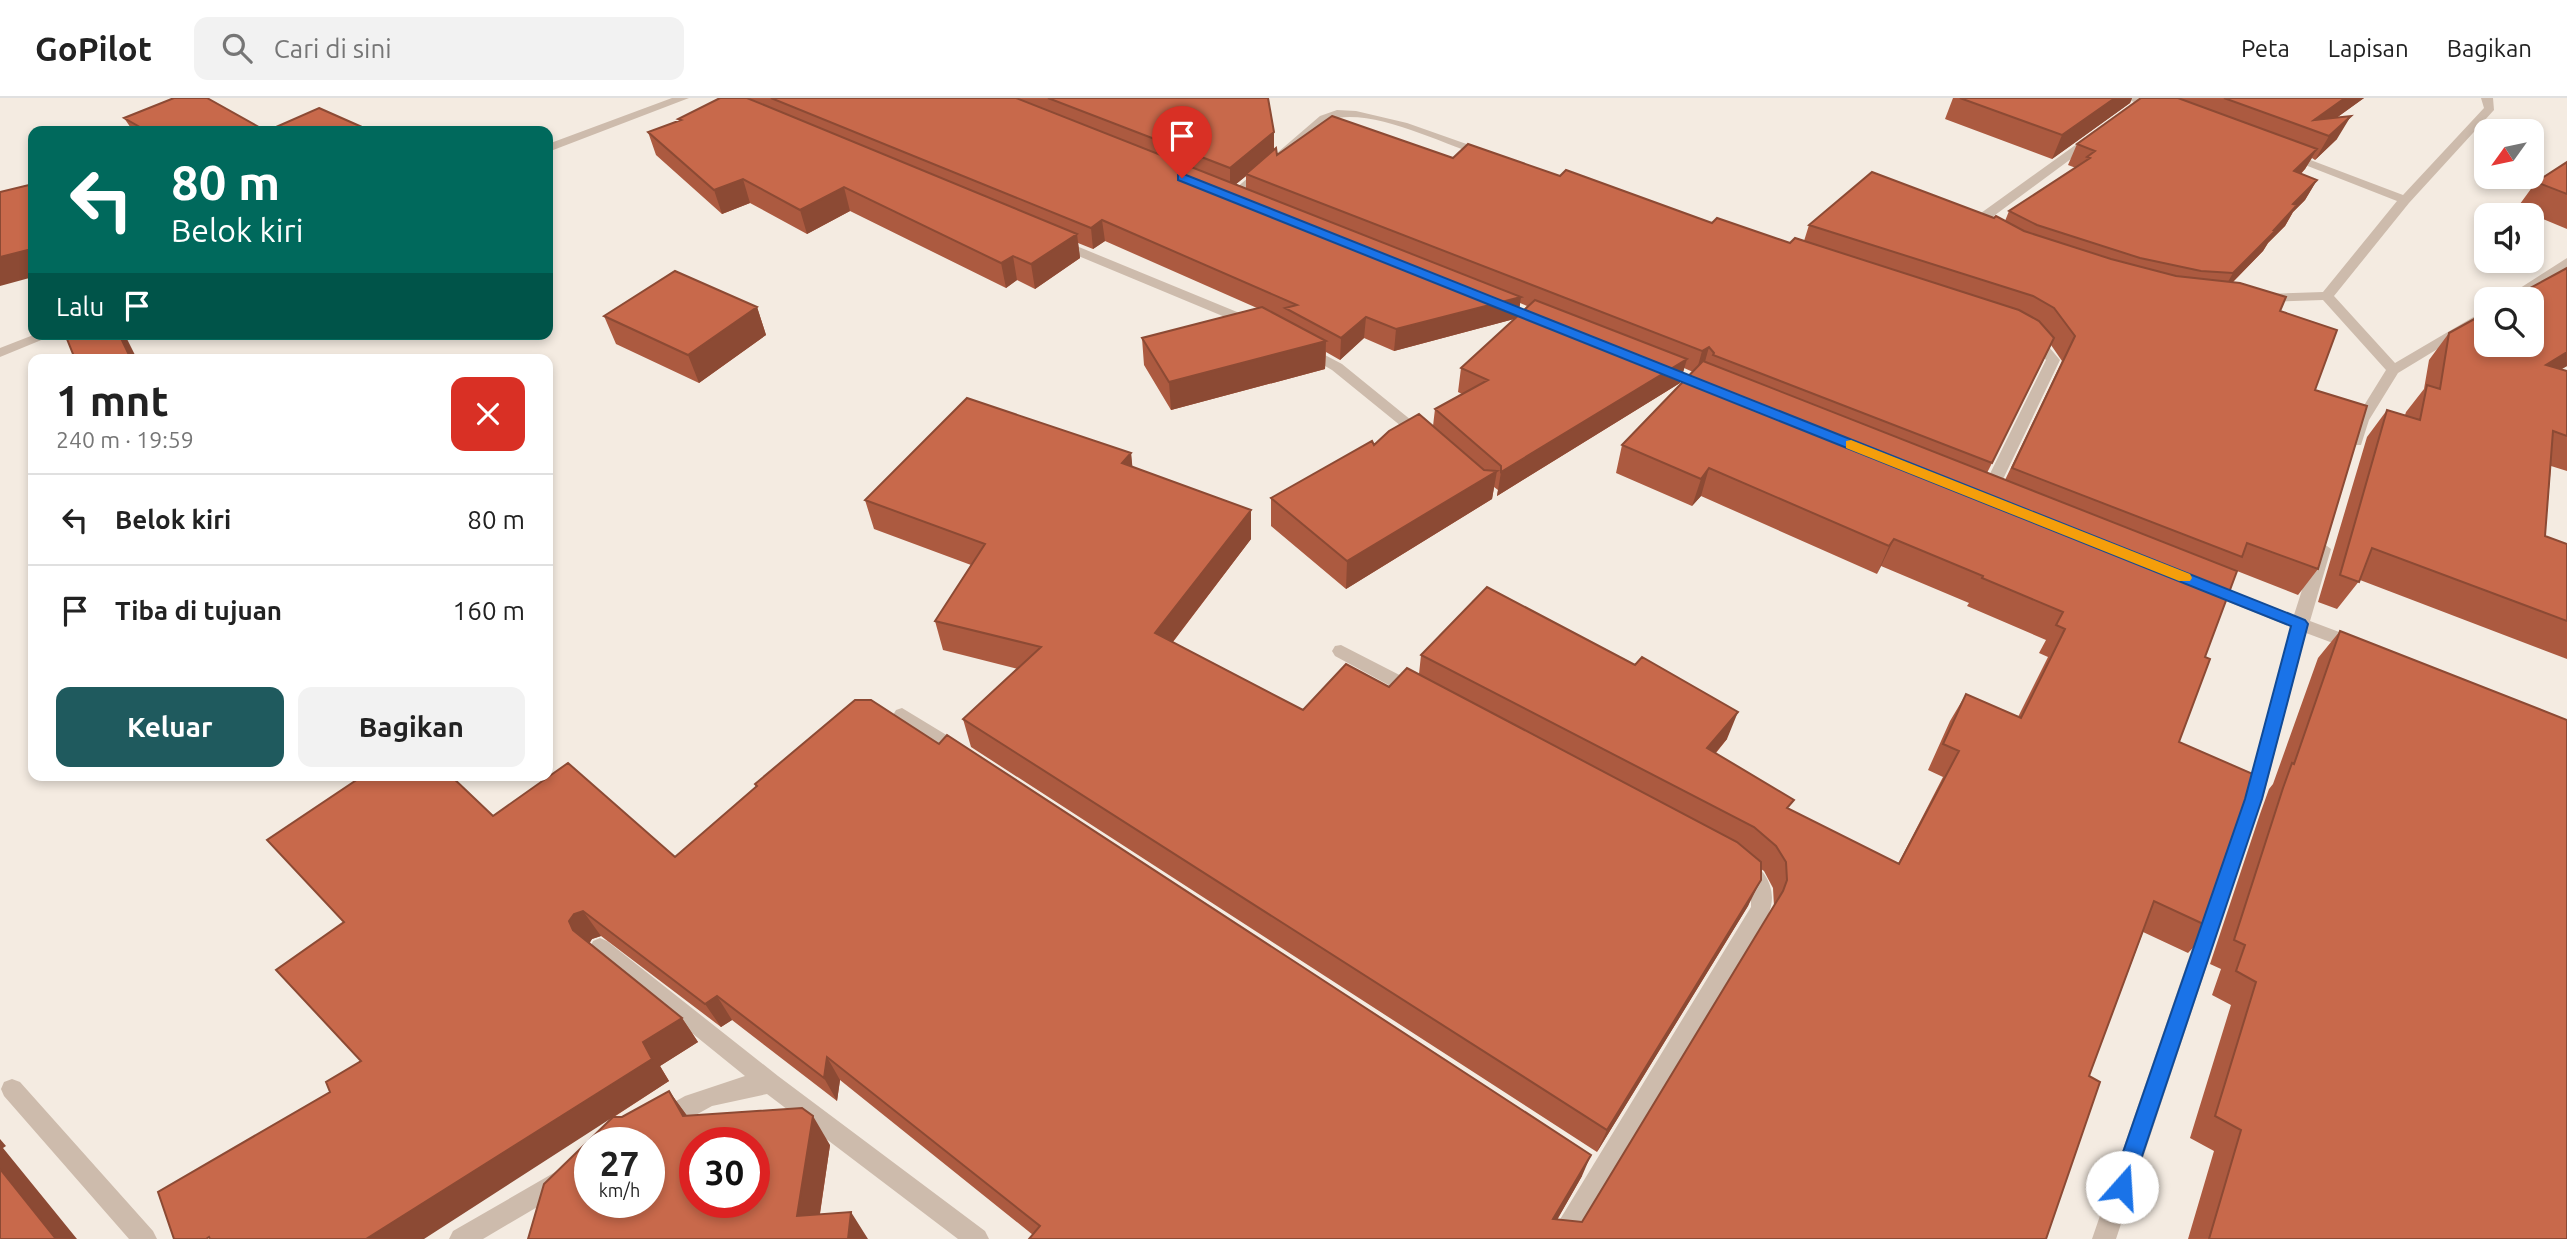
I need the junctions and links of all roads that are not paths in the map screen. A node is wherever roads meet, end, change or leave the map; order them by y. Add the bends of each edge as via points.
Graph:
1 (683, 98) edge
2 (2487, 98) edge
3 (2135, 103) edge
4 (2167, 111) edge
5 (2098, 135) edge
6 (553, 146) edge
7 (2280, 153) edge
8 (1497, 157) edge
9 (1232, 198) edge
10 (2405, 200) junction
11 (1044, 236) edge
12 (1997, 241) edge
13 (2567, 262) edge
14 (2528, 287) edge
15 (2327, 296) junction
16 (2252, 299) edge
17 (2474, 321) edge
18 (1262, 327) edge
19 (2025, 333) edge
20 (34, 340) edge
21 (1294, 343) edge
22 (0, 353) edge
23 (2393, 370) junction
24 (1437, 449) edge
25 (2351, 458) edge
26 (1986, 498) edge
27 (2327, 535) edge
28 (2187, 578) edge
29 (2300, 624) junction
30 (1341, 651) dead end
31 (2376, 653) edge
32 (1427, 697) edge
33 (902, 715) dead end
34 (982, 767) edge
35 (2249, 812) edge
36 (1722, 854) edge
37 (2223, 890) edge
38 (600, 947) edge
39 (770, 1083) junction
40 (12, 1089) dead end
41 (651, 1127) edge
42 (574, 1172) edge
43 (145, 1239) edge
44 (461, 1239) edge
45 (976, 1239) edge
46 (1560, 1239) edge
47 (2104, 1239) edge

1 - 6 street
2 - 10 street via 2490,108
3 - 4 street
5 - 12 street via 1984,216 1981,226
7 - 10 street
8 - 9 street via 1391,122 1337,113 1324,118
10 - 15 street
11 - 18 street
13 - 14 street
15 - 16 street
15 - 23 street
17 - 23 street
19 - 26 street via 2053,360
20 - 22 street
21 - 24 street via 1338,367
23 - 25 street via 2362,420
27 - 29 street
28 - 29 street
29 - 31 street
29 - 35 street
30 - 32 street
33 - 34 street
36 - 46 street via 1761,883 1761,909 1593,1167
37 - 47 street
38 - 39 street
39 - 41 street via 719,1091
39 - 45 street
40 - 43 street
42 - 44 street

